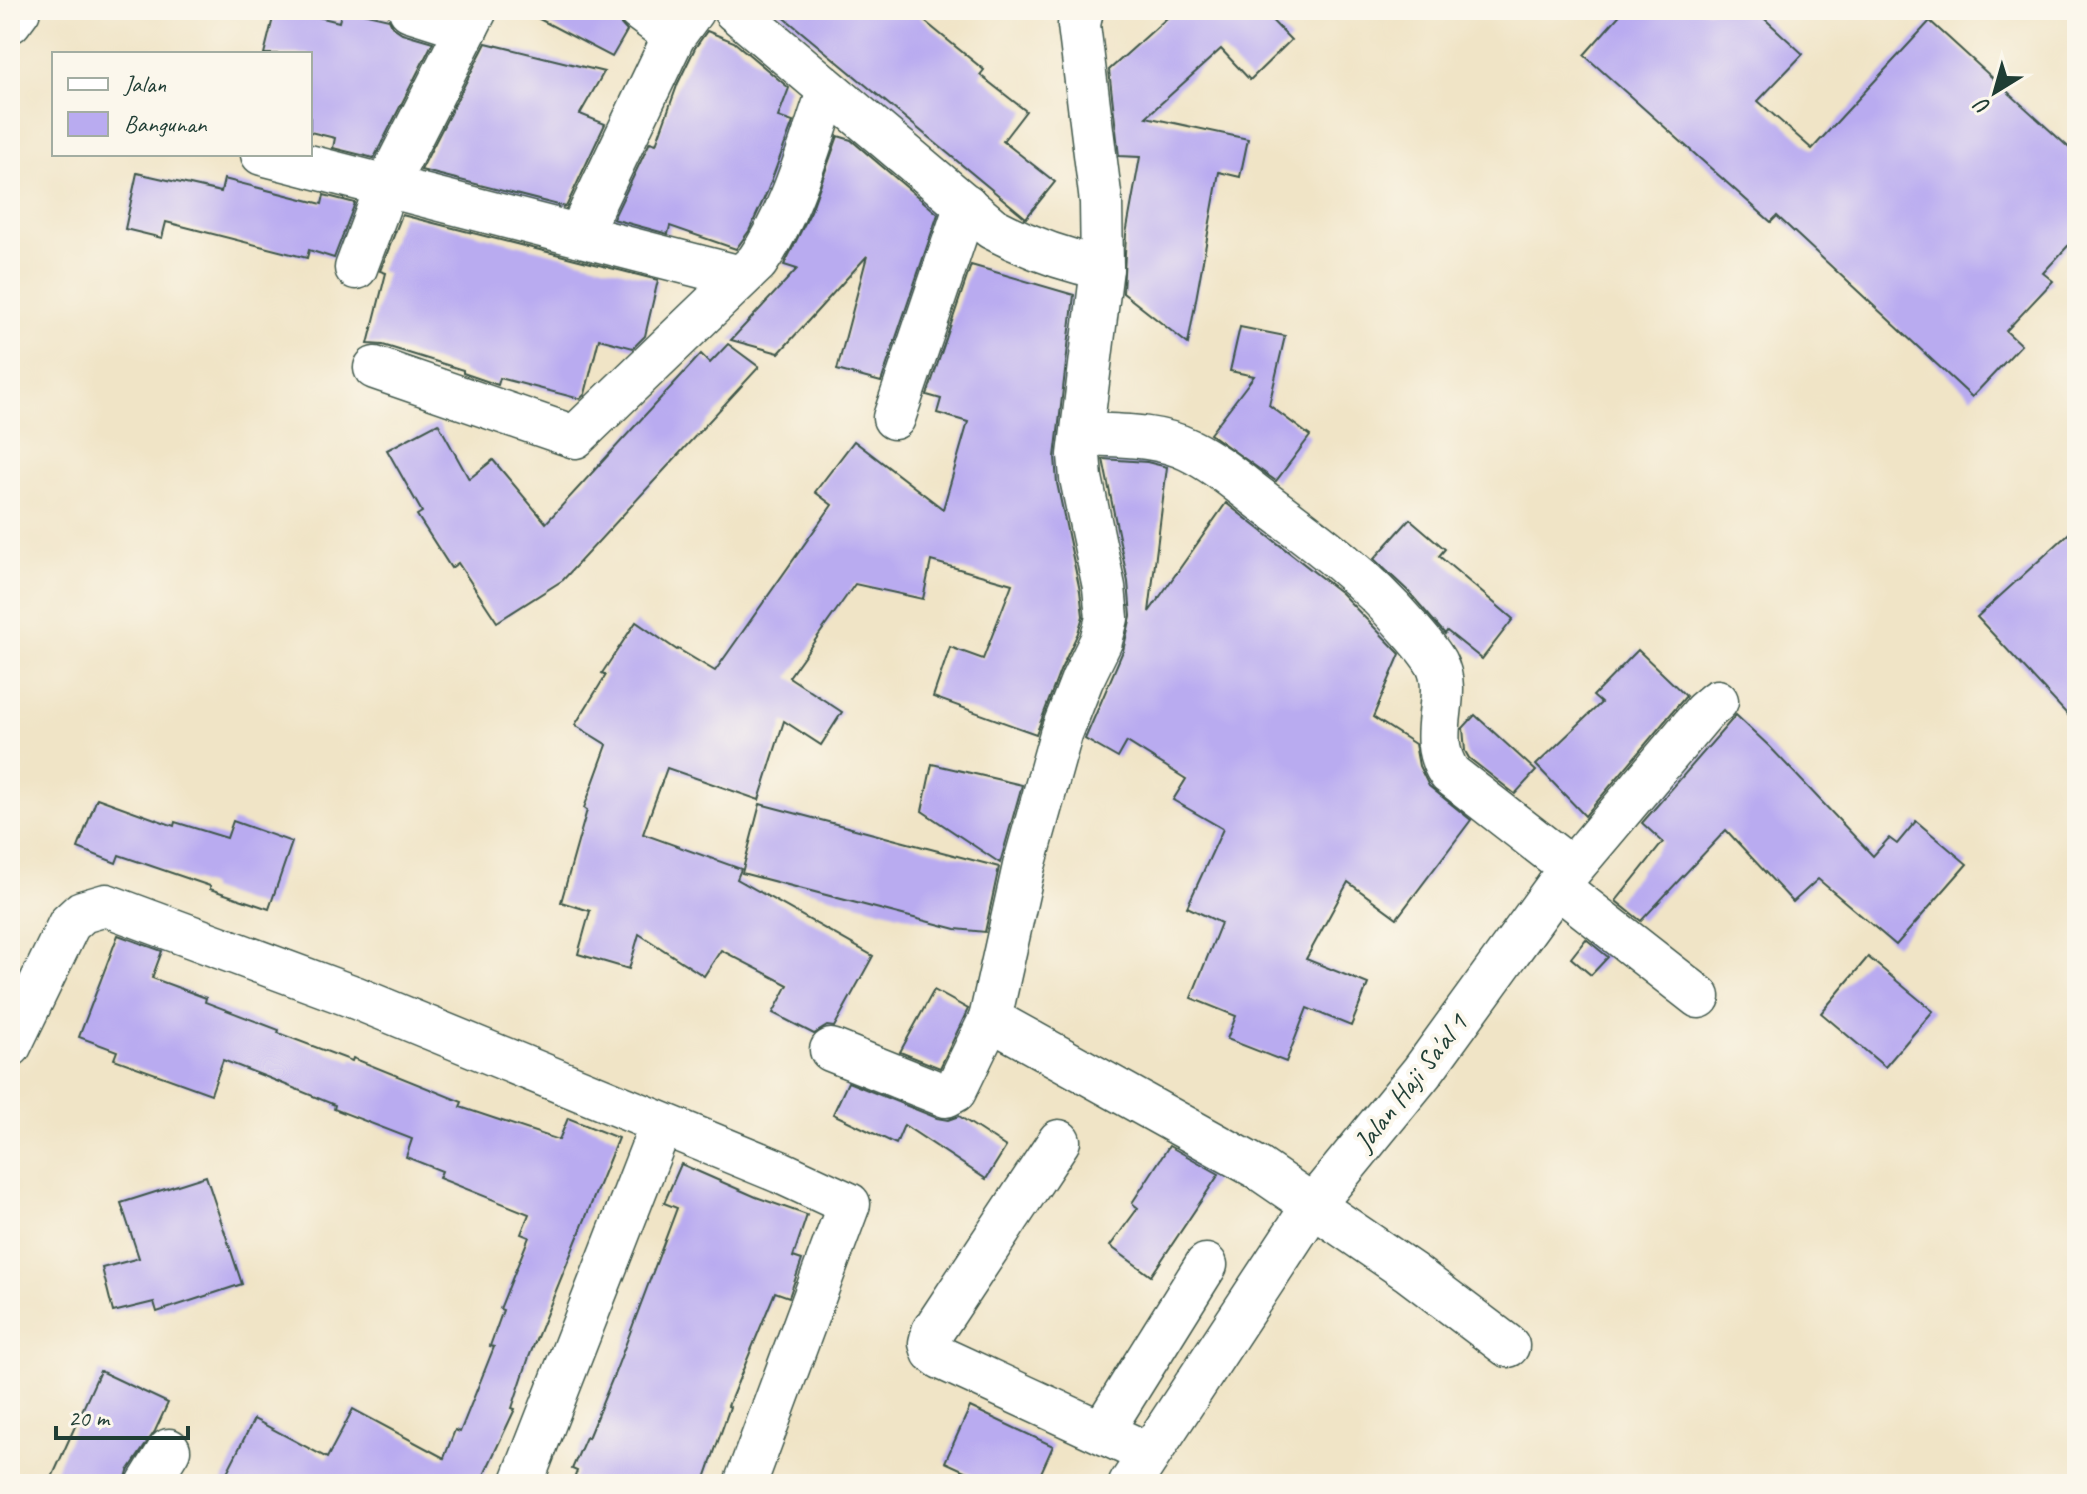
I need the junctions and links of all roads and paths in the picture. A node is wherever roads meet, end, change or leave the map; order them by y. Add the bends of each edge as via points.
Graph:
1 (19, 10) edge
2 (410, 10) edge
3 (639, 10) edge
4 (734, 10) edge
5 (1074, 15) edge
6 (472, 19) edge
7 (10, 22) edge
8 (684, 23) edge
9 (828, 92) junction
10 (270, 156) edge
11 (387, 185) junction
12 (966, 205) junction
13 (579, 235) junction
14 (356, 268) dead end
15 (1102, 268) junction
16 (741, 277) junction
17 (375, 368) dead end
18 (894, 418) dead end
19 (1082, 434) junction
20 (1717, 701) dead end
21 (1564, 877) junction
22 (1699, 997) dead end
23 (990, 1019) junction
24 (10, 1046) edge
25 (831, 1050) dead end
26 (661, 1125) junction
27 (1059, 1141) dead end
28 (1314, 1204) junction
29 (1206, 1265) dead end
30 (1508, 1346) dead end
31 (1103, 1430) junction
32 (1140, 1469) edge
33 (521, 1484) edge
34 (745, 1484) edge

1 - 7 street
2 - 6 street
3 - 8 street
4 - 9 street
5 - 15 street via 1101,202
6 - 11 street
8 - 13 street
9 - 12 street
9 - 16 street via 771,243
10 - 11 street
11 - 13 street
11 - 14 street
12 - 15 street via 992,228 1022,243
12 - 18 street
13 - 16 street
15 - 19 street
16 - 17 street via 575,437
19 - 21 street via 1160,440 1189,450 1342,561 1395,611 1438,665 1442,763
19 - 23 street via 1081,478 1107,618 1061,734
20 - 21 street, Jalan Haji Sa'al 1
21 - 22 street
21 - 28 street, Jalan Haji Sa'al 1 via 1422,1072
23 - 25 street via 955,1091 946,1096
23 - 28 street
24 - 26 street via 69,924 82,912 106,905 354,997
26 - 33 street
26 - 34 street via 849,1204
27 - 31 street via 930,1343 941,1358
28 - 30 street
28 - 32 street, Jalan Haji Sa'al 1
29 - 31 street
31 - 32 street

